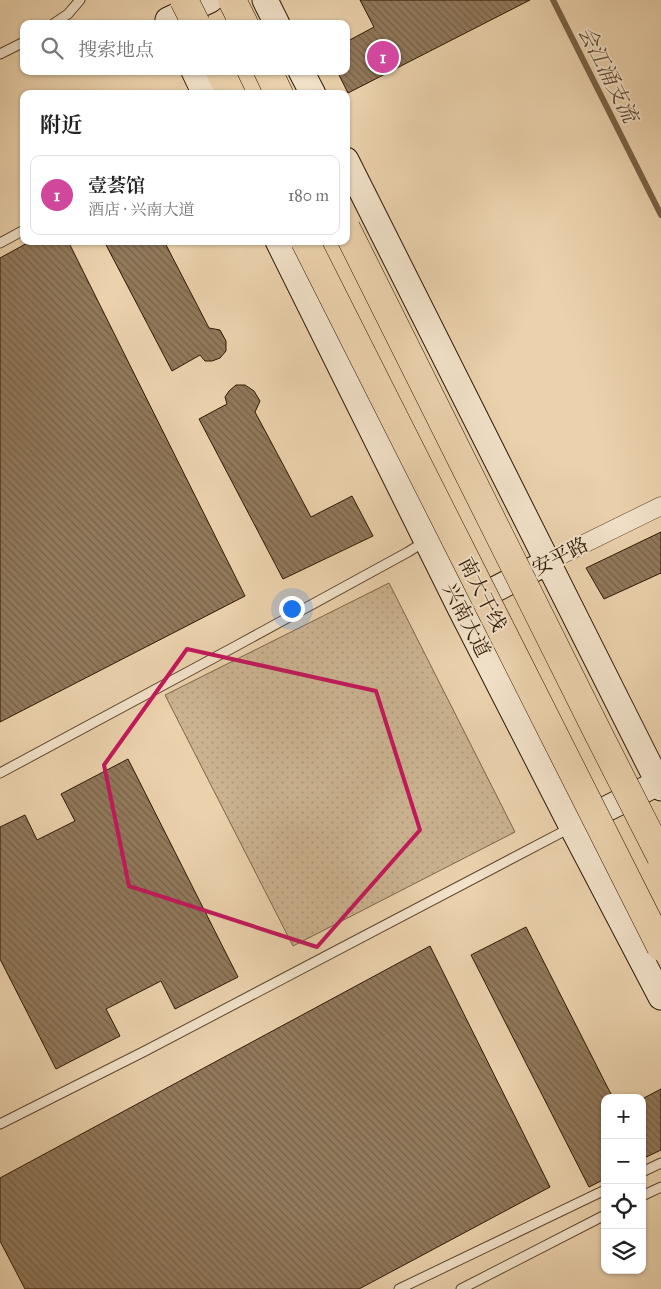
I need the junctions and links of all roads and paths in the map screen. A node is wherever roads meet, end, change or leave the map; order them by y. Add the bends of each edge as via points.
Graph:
1 (80, 0) edge
2 (210, 0) edge
3 (232, 0) edge
4 (265, 0) edge
5 (170, 11) edge
6 (59, 20) edge
7 (188, 20) edge
8 (242, 20) edge
9 (275, 20) edge
10 (20, 44) edge
11 (0, 54) edge
12 (196, 75) edge
13 (222, 75) edge
14 (270, 75) edge
15 (304, 75) edge
16 (204, 90) edge
17 (229, 90) edge
18 (277, 90) edge
19 (311, 90) edge
20 (350, 172) edge
21 (354, 185) edge
22 (20, 232) edge
23 (350, 236) edge
24 (0, 243) edge
25 (280, 245) edge
26 (307, 245) edge
27 (661, 506) edge
28 (426, 540) junction
29 (548, 562) junction
30 (460, 608) junction
31 (0, 773) edge
32 (659, 785) edge
33 (572, 826) junction
34 (661, 857) edge
35 (661, 947) edge
36 (661, 997) edge
37 (0, 1124) edge
38 (661, 1163) edge
39 (646, 1170) edge
40 (661, 1187) edge
41 (601, 1192) edge
42 (646, 1194) edge
43 (601, 1217) edge
44 (399, 1289) edge
45 (461, 1289) edge

1 - 6 lane
2 - 5 main road
3 - 8 highway
4 - 9 main road
5 - 7 highway, bridge
10 - 11 lane
12 - 16 main road
13 - 17 highway
14 - 18 highway
15 - 19 main road
20 - 21 main road
21 - 29 main road
22 - 24 lane
23 - 34 highway, 南大干线, bridge
25 - 28 main road, 兴南大道
26 - 35 highway, 南大干线, bridge
27 - 29 street, 安平路
28 - 30 main road, 兴南大道
28 - 31 lane
29 - 30 main road, 安平路
29 - 32 main road
30 - 33 main road, 兴南大道
32 - 33 main road
33 - 36 main road, 兴南大道
33 - 37 lane
38 - 39 lane
40 - 42 lane
41 - 44 lane
43 - 45 lane

